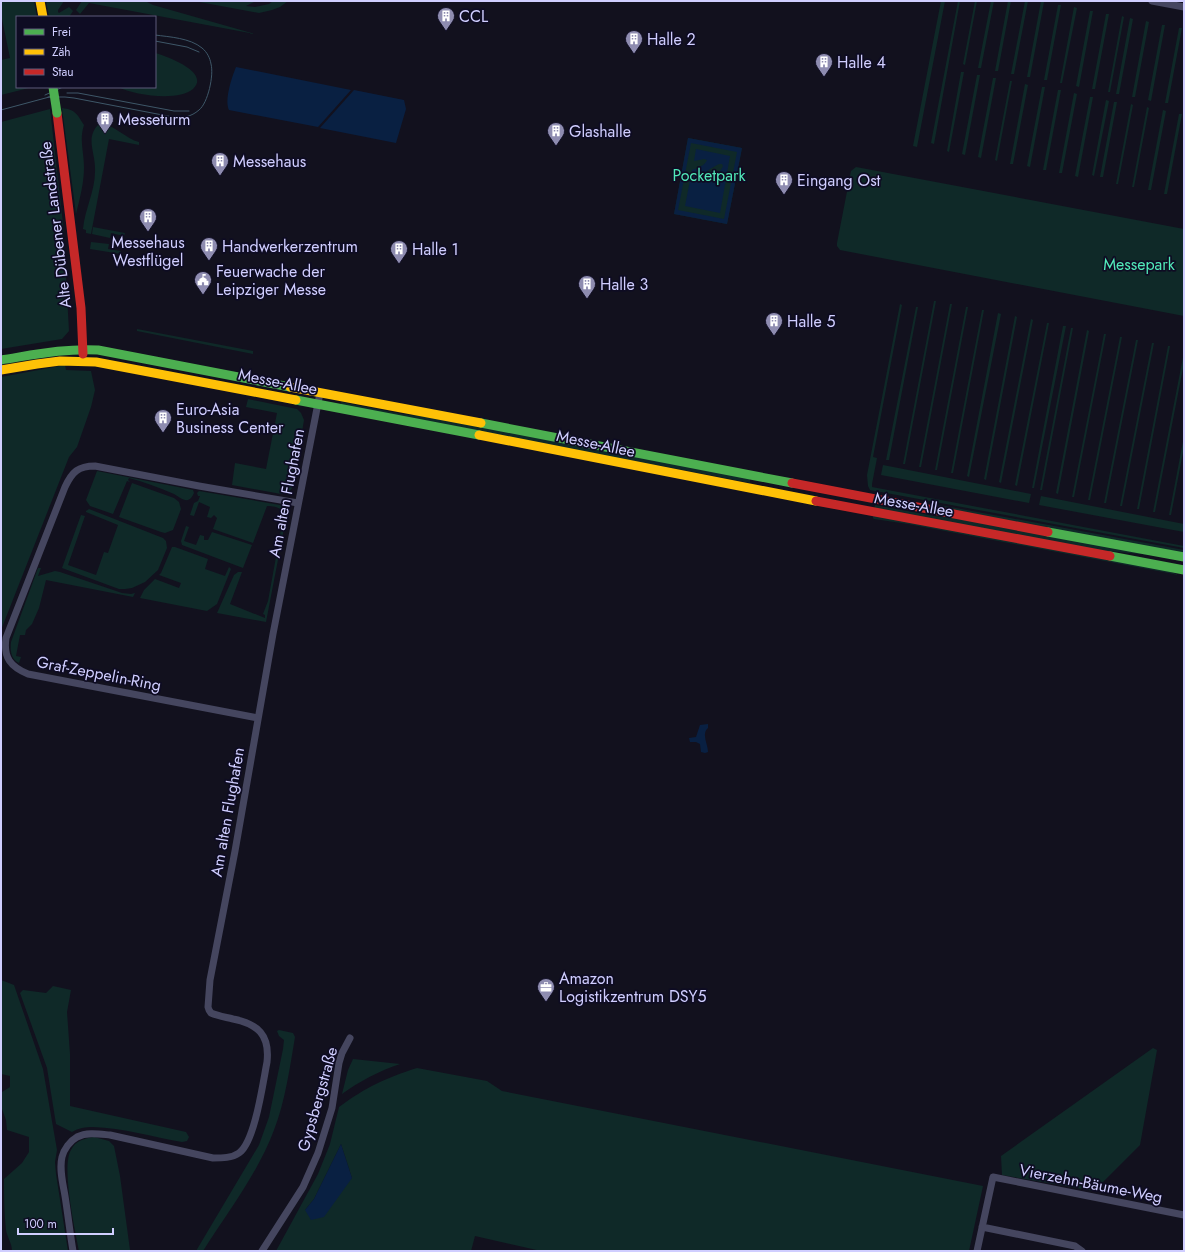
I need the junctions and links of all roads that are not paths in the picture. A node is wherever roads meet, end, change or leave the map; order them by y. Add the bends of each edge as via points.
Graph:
1 (40, 1) edge
2 (1152, 1) edge
3 (1184, 7) edge
4 (43, 16) edge
5 (53, 88) edge
6 (83, 349) junction
7 (1, 360) edge
8 (82, 360) junction
9 (1, 370) edge
10 (320, 393) junction
11 (317, 404) junction
12 (298, 504) junction
13 (1184, 556) edge
14 (1184, 570) edge
15 (258, 718) junction
16 (350, 1038) dead end
17 (1184, 1215) edge
18 (982, 1227) junction
19 (73, 1251) edge
20 (262, 1251) edge
21 (977, 1251) edge
22 (1082, 1251) edge

1 - 4 main road
2 - 3 street
5 - 6 main road, Alte Dübener Landstraße, bridge via 81,308
6 - 7 main road, Messe-Allee
6 - 8 main road, Alte Dübener Landstraße
6 - 10 main road, Messe-Allee
8 - 9 main road, Messe-Allee
8 - 11 main road, Messe-Allee
10 - 11 street, Am alten Flughafen
10 - 13 main road, Messe-Allee via 1118,546
11 - 12 street, Am alten Flughafen
11 - 14 main road, Messe-Allee via 853,509
12 - 15 street, Am alten Flughafen
12 - 15 street, Graf-Zeppelin-Ring via 95,466 82,468 71,476 65,487 6,638 5,645 12,665 28,674
15 - 19 street, Am alten Flughafen via 210,980 208,1007 214,1015 249,1023 266,1042 267,1062 254,1127 240,1153 225,1158 212,1158 110,1135 85,1134 71,1141 62,1156 61,1164
16 - 20 street, Gypsbergstraße via 339,1063 332,1108 318,1153 303,1187
17 - 18 street, Vierzehn-Bäume-Weg via 993,1177
18 - 21 street
18 - 22 street via 1075,1246

